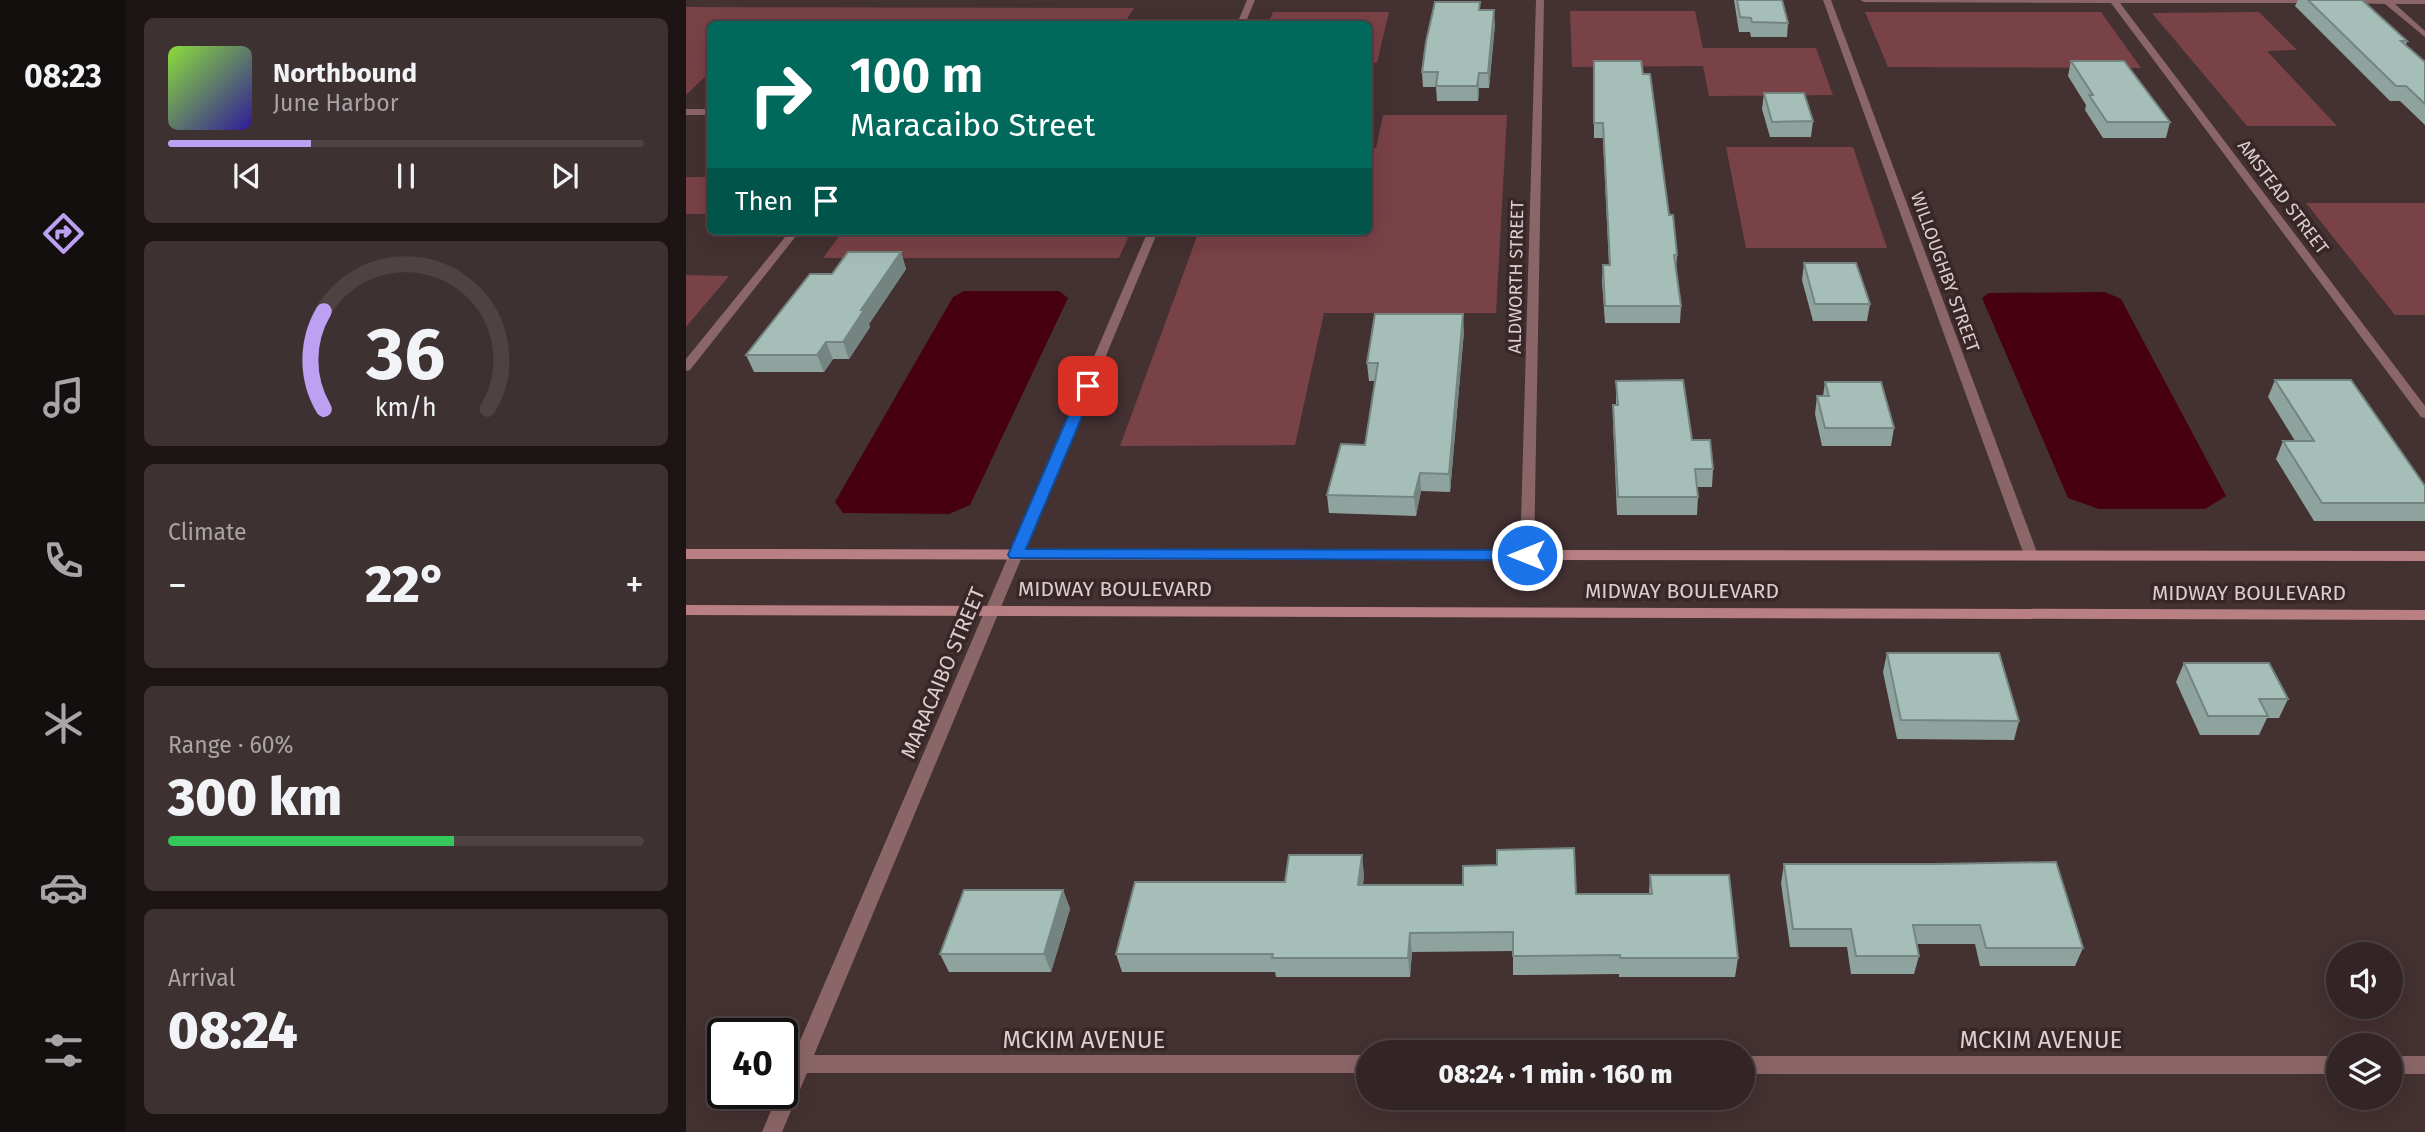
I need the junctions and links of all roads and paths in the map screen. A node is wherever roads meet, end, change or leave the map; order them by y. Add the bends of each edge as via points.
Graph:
1 (1251, 0) edge
2 (1540, 0) edge
3 (1827, 0) edge
4 (1864, 0) edge
5 (2114, 1) edge
6 (2319, 1) edge
7 (2333, 1) edge
8 (2388, 2) edge
9 (2425, 2) edge
10 (1242, 21) edge
11 (2425, 35) edge
12 (686, 112) edge
13 (707, 113) edge
14 (792, 235) edge
15 (1151, 235) edge
16 (686, 367) edge
17 (2425, 414) edge
18 (686, 554) edge
19 (1016, 555) junction
20 (1527, 555) junction
21 (2031, 555) junction
22 (2425, 556) edge
23 (686, 610) edge
24 (993, 610) junction
25 (2425, 615) edge
26 (800, 1064) junction
27 (1356, 1064) edge
28 (1755, 1065) edge
29 (2326, 1065) edge
30 (2403, 1065) edge
31 (2425, 1065) edge
32 (772, 1132) edge

1 - 10 street
2 - 20 street, ALDWORTH STREET
3 - 21 street, WILLOUGHBY STREET
4 - 5 street
5 - 6 street
5 - 17 street, AMSTEAD STREET
7 - 8 street
8 - 9 street
8 - 11 street
12 - 13 street
14 - 16 street
15 - 19 street, MARACAIBO STREET
18 - 19 street, MIDWAY BOULEVARD
19 - 20 street, MIDWAY BOULEVARD
19 - 24 street, MARACAIBO STREET
20 - 21 street, MIDWAY BOULEVARD
21 - 22 street, MIDWAY BOULEVARD
23 - 24 street, MIDWAY BOULEVARD
24 - 25 street, MIDWAY BOULEVARD
24 - 26 street, MARACAIBO STREET
26 - 27 street, MCKIM AVENUE
26 - 32 street, MARACAIBO STREET
28 - 29 street, MCKIM AVENUE
30 - 31 street

